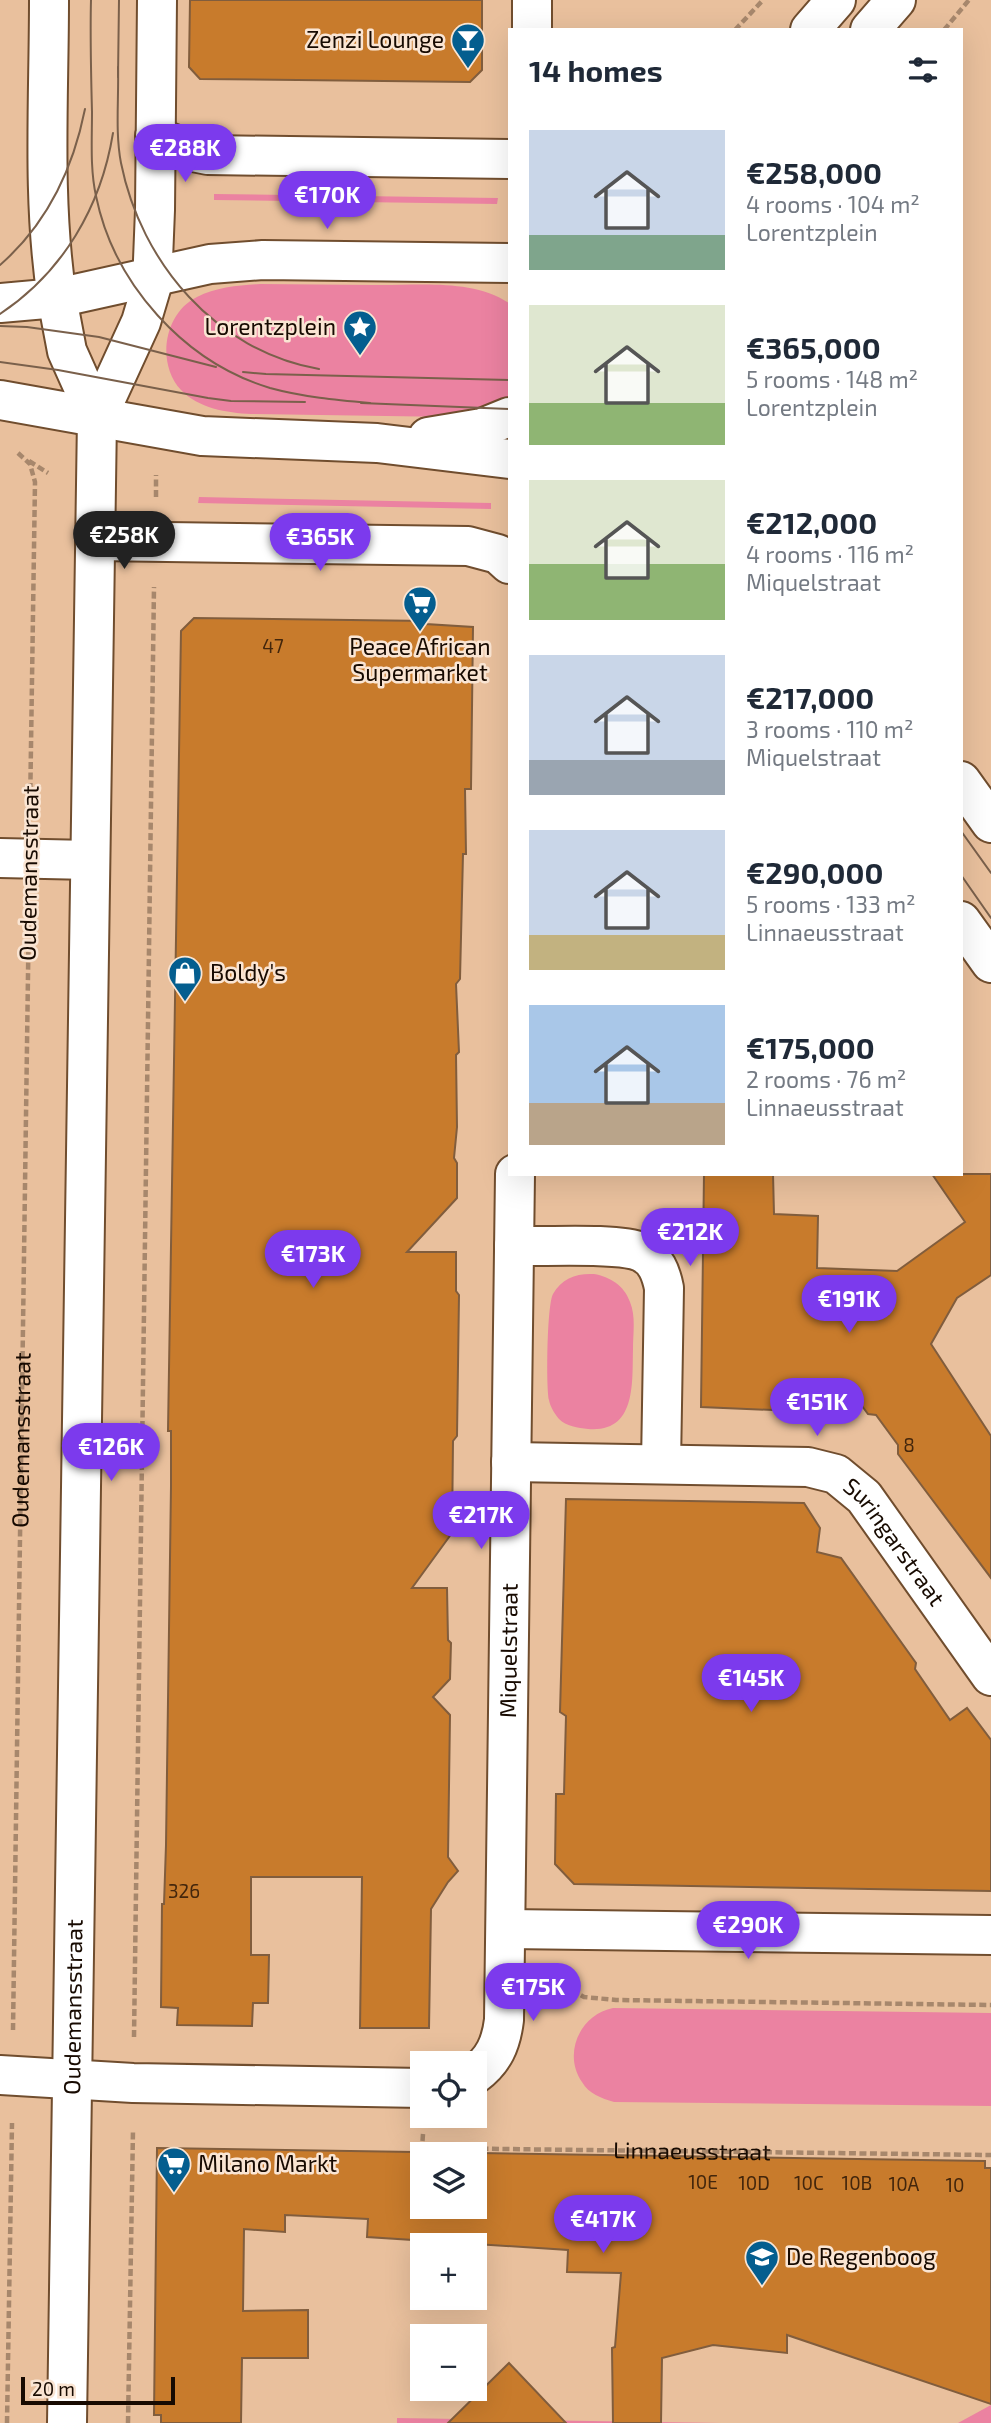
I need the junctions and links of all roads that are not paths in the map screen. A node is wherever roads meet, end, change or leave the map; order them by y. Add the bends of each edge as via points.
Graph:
1 (49, 0) edge
2 (157, 0) edge
3 (532, 0) edge
4 (836, 0) edge
5 (896, 0) edge
6 (532, 28) edge
7 (812, 28) edge
8 (872, 28) edge
9 (155, 136) junction
10 (508, 159) edge
11 (508, 262) edge
12 (153, 276) junction
13 (57, 298) junction
14 (0, 303) edge
15 (0, 400) edge
16 (508, 417) edge
17 (97, 418) junction
18 (377, 443) junction
19 (508, 459) edge
20 (95, 541) junction
21 (506, 561) edge
22 (963, 783) edge
23 (991, 823) edge
24 (15, 859) edge
25 (90, 860) junction
26 (963, 923) edge
27 (991, 963) edge
28 (515, 1176) edge
29 (514, 1246) junction
30 (511, 1462) junction
31 (661, 1464) junction
32 (991, 1676) edge
33 (506, 1929) junction
34 (991, 1935) edge
35 (487, 2063) edge
36 (6, 2075) edge
37 (73, 2079) junction
38 (410, 2088) edge
39 (67, 2423) edge

1 - 13 street via 47,176
2 - 9 street
3 - 6 street
4 - 7 street
5 - 8 street
9 - 10 street via 208,155
9 - 12 street
11 - 12 street via 263,260 210,264
12 - 13 street
12 - 17 street via 141,322
13 - 14 street
13 - 17 street via 67,351
15 - 17 street
16 - 18 street via 468,431
17 - 18 street via 202,436
17 - 20 street
18 - 19 street
20 - 21 street via 468,546
20 - 25 street, Oudemansstraat
22 - 23 street
24 - 25 street
25 - 37 street, Oudemansstraat
26 - 27 street
28 - 29 street, Miquelstraat
29 - 30 street, Miquelstraat
29 - 31 street via 618,1247 641,1252 654,1262 664,1288
30 - 31 street, Suringarstraat
30 - 33 street, Miquelstraat
31 - 32 street, Suringarstraat via 808,1467 844,1478 864,1497
33 - 34 street
33 - 35 street via 501,2039
36 - 37 street
37 - 38 street
37 - 39 street, Oudemansstraat

